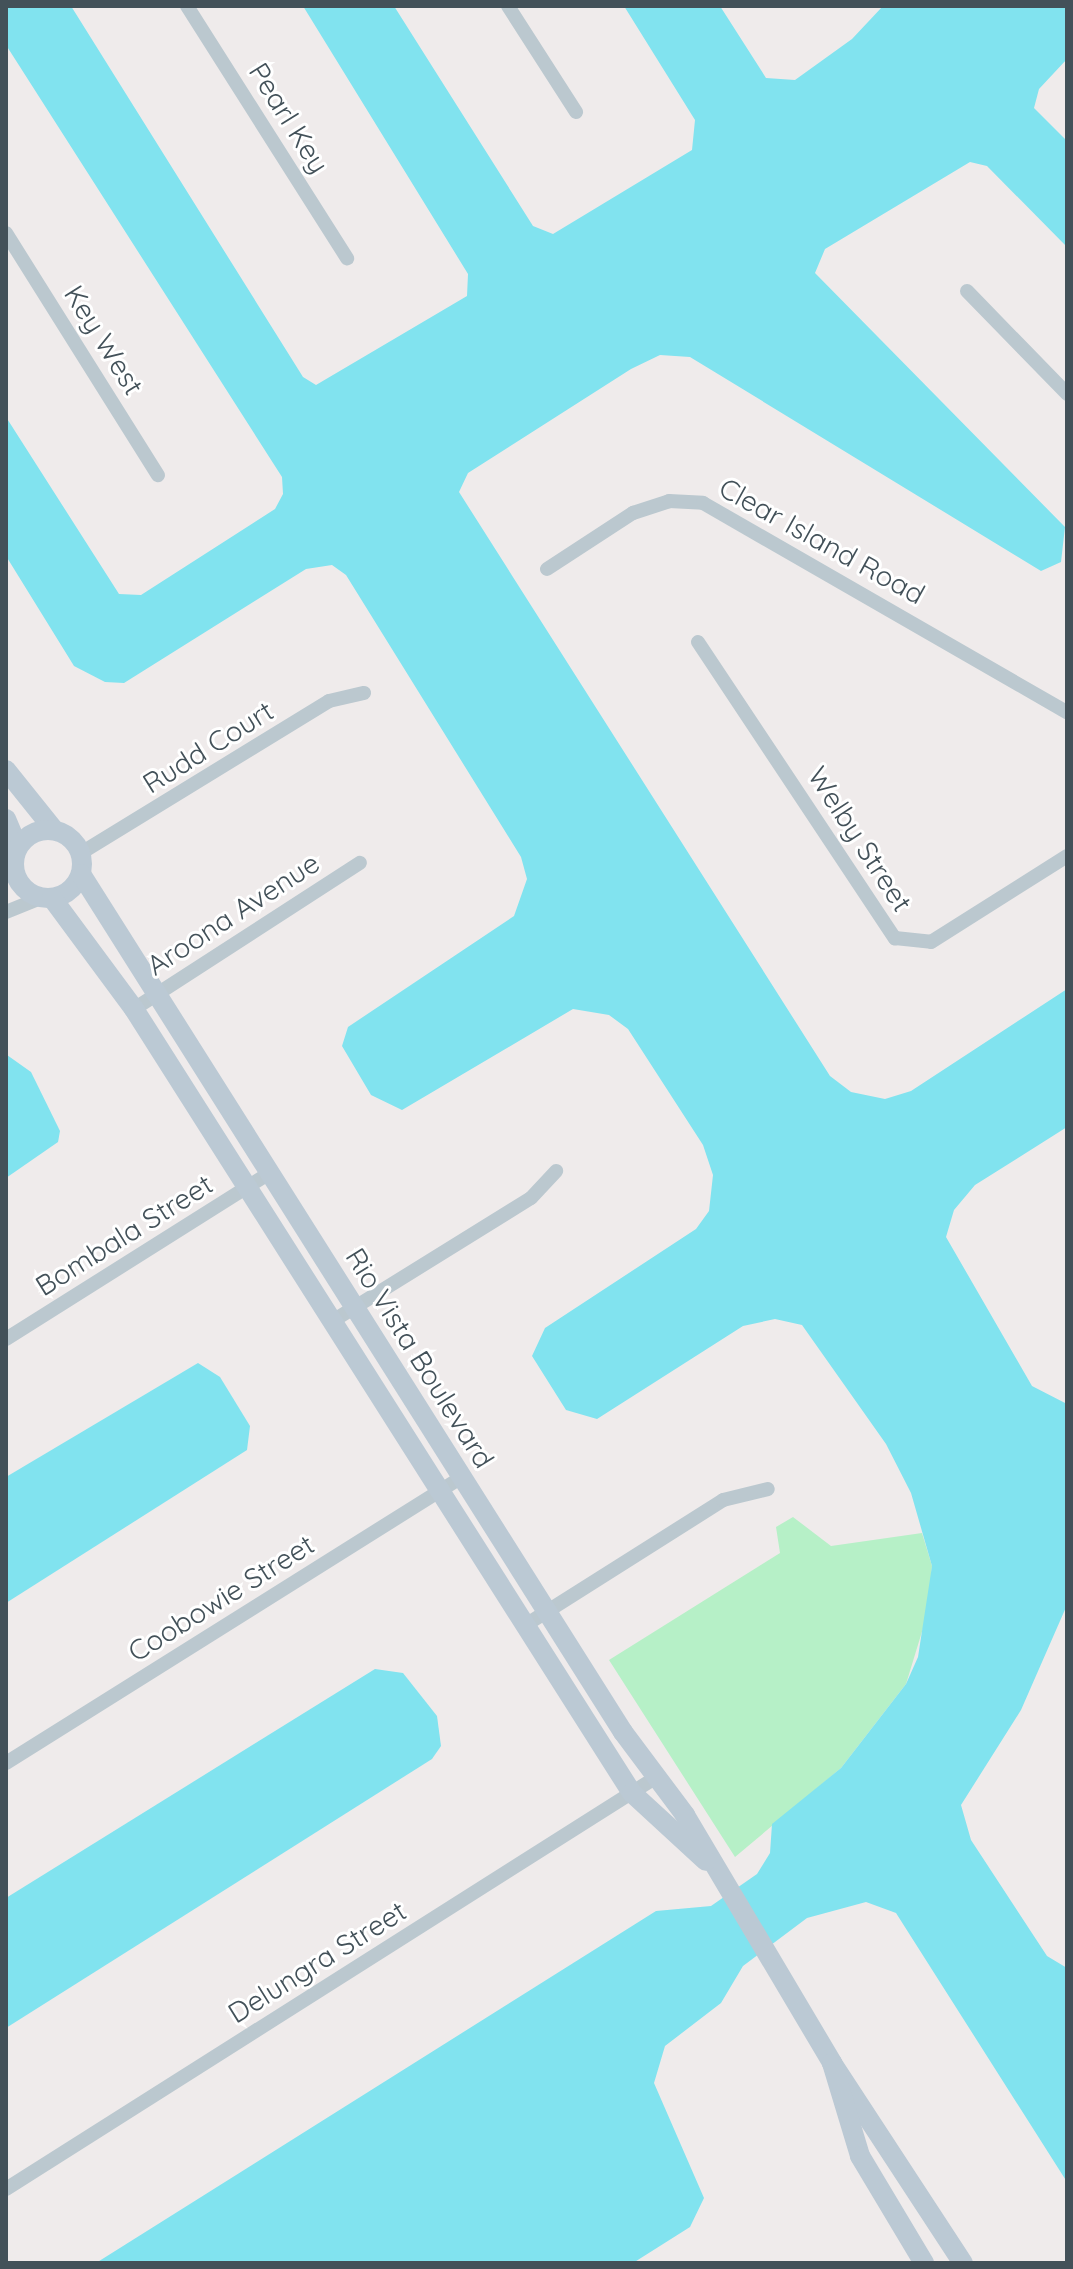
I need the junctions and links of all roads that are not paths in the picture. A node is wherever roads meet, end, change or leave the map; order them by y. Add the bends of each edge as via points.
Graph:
1 (187, 6) edge
2 (508, 6) edge
3 (576, 112) dead end
4 (6, 233) edge
5 (347, 258) dead end
6 (967, 291) dead end
7 (1067, 394) edge
8 (158, 475) dead end
9 (547, 569) dead end
10 (698, 642) dead end
11 (364, 693) dead end
12 (1067, 712) edge
13 (6, 770) edge
14 (6, 819) edge
15 (54, 830) junction
16 (81, 853) junction
17 (1067, 856) edge
18 (12, 860) edge
19 (360, 863) dead end
20 (81, 874) junction
21 (46, 898) junction
22 (6, 912) edge
23 (157, 994) junction
24 (134, 1009) junction
25 (556, 1171) dead end
26 (270, 1173) junction
27 (247, 1188) junction
28 (354, 1306) junction
29 (331, 1322) junction
30 (6, 1339) edge
31 (462, 1477) junction
32 (768, 1489) dead end
33 (439, 1492) junction
34 (547, 1611) junction
35 (524, 1626) junction
36 (6, 1763) edge
37 (655, 1778) junction
38 (632, 1793) junction
39 (716, 1869) junction
40 (832, 2063) junction
41 (6, 2189) edge
42 (924, 2263) edge
43 (963, 2263) edge

1 - 5 street, Pearl Key
2 - 3 street
4 - 8 street, Key West
6 - 7 street
9 - 12 street, Clear Island Road via 653,505 703,503
10 - 17 street, Welby Street via 895,938 931,942
11 - 16 street, Rudd Court via 329,701
13 - 15 street
14 - 18 street
15 - 16 street
15 - 18 street
16 - 20 street
18 - 21 street via 20,883
19 - 23 street, Aroona Avenue
20 - 21 street
20 - 23 street, Rio Vista Boulevard
21 - 22 street
21 - 24 street, Rio Vista Boulevard
23 - 24 street, Aroona Avenue
23 - 26 street, Rio Vista Boulevard
24 - 27 street, Rio Vista Boulevard
25 - 28 street via 531,1198
26 - 27 street, Bombala Street
26 - 28 street, Rio Vista Boulevard
27 - 29 street, Rio Vista Boulevard
27 - 30 street, Bombala Street
28 - 29 street
28 - 31 street, Rio Vista Boulevard
29 - 33 street, Rio Vista Boulevard
31 - 33 street, Coobowie Street
31 - 34 street, Rio Vista Boulevard
32 - 34 street via 723,1500
33 - 35 street, Rio Vista Boulevard
33 - 36 street, Coobowie Street
34 - 35 street
34 - 37 street, Rio Vista Boulevard
35 - 38 street, Rio Vista Boulevard
37 - 38 street, Delungra Street
37 - 39 street, Rio Vista Boulevard
38 - 39 street, Rio Vista Boulevard
38 - 41 street, Delungra Street
39 - 40 street, Rio Vista Boulevard
40 - 42 street, Rio Vista Boulevard via 860,2156
40 - 43 street, Rio Vista Boulevard

